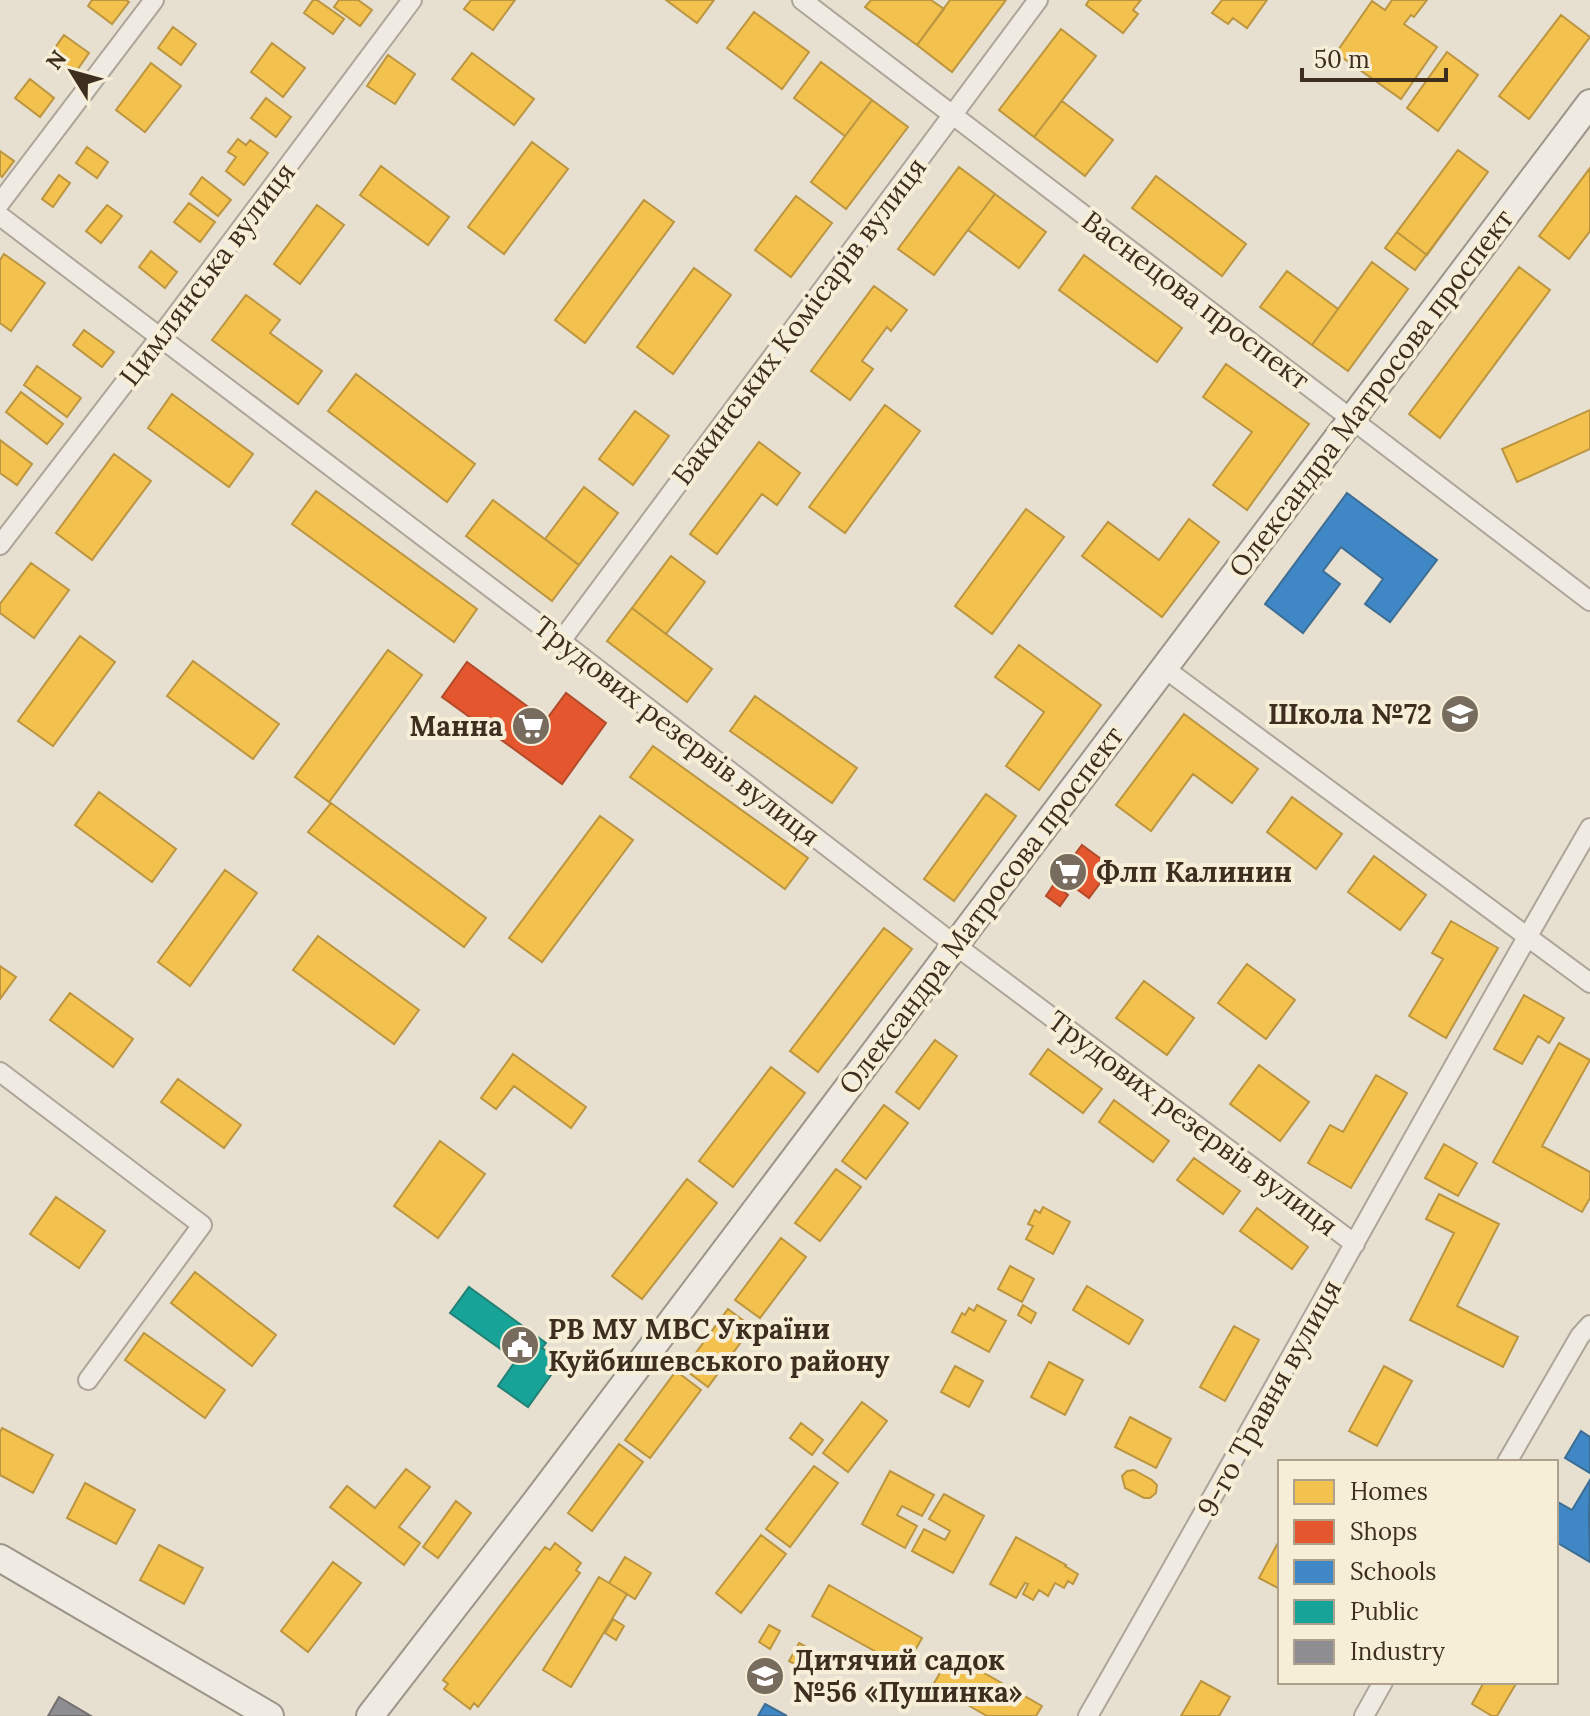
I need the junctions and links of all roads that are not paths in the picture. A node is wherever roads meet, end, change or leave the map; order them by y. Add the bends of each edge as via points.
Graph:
1 (154, 0) edge
2 (412, 0) edge
3 (802, 0) edge
4 (1038, 0) edge
5 (1590, 103) edge
6 (952, 115) junction
7 (0, 203) edge
8 (0, 216) edge
9 (160, 337) junction
10 (1352, 419) junction
11 (0, 545) edge
12 (1590, 601) edge
13 (561, 641) junction
14 (1164, 668) junction
15 (1590, 828) edge
16 (1526, 937) junction
17 (955, 945) junction
18 (1590, 983) edge
19 (0, 1072) edge
20 (1355, 1244) junction
21 (1590, 1325) edge
22 (88, 1380) dead end
23 (1508, 1460) edge
24 (0, 1558) edge
25 (1382, 1684) edge
26 (270, 1716) edge
27 (370, 1716) edge
28 (1088, 1716) edge
29 (1364, 1716) edge

1 - 7 street
2 - 9 street, Цимлянська вулиця
3 - 6 street, Васнецова проспект
4 - 6 street, Бакинських Комісарів вулиця
5 - 10 main road, Олександра Матросова проспект
6 - 10 street, Васнецова проспект
6 - 13 street, Бакинських Комісарів вулиця
8 - 9 street, Трудових резервів вулиця
9 - 11 street, Цимлянська вулиця
9 - 13 street, Трудових резервів вулиця
10 - 12 street, Васнецова проспект
10 - 14 main road, Олександра Матросова проспект
13 - 17 street, Трудових резервів вулиця
14 - 16 street
14 - 17 main road, Олександра Матросова проспект
15 - 16 street, 9-го Травня вулиця
16 - 18 street
16 - 20 street, 9-го Травня вулиця
17 - 20 street, Трудових резервів вулиця
17 - 27 main road, Олександра Матросова проспект
19 - 22 street via 202,1225
20 - 28 street, 9-го Травня вулиця
21 - 23 street
24 - 26 main road
25 - 29 street

